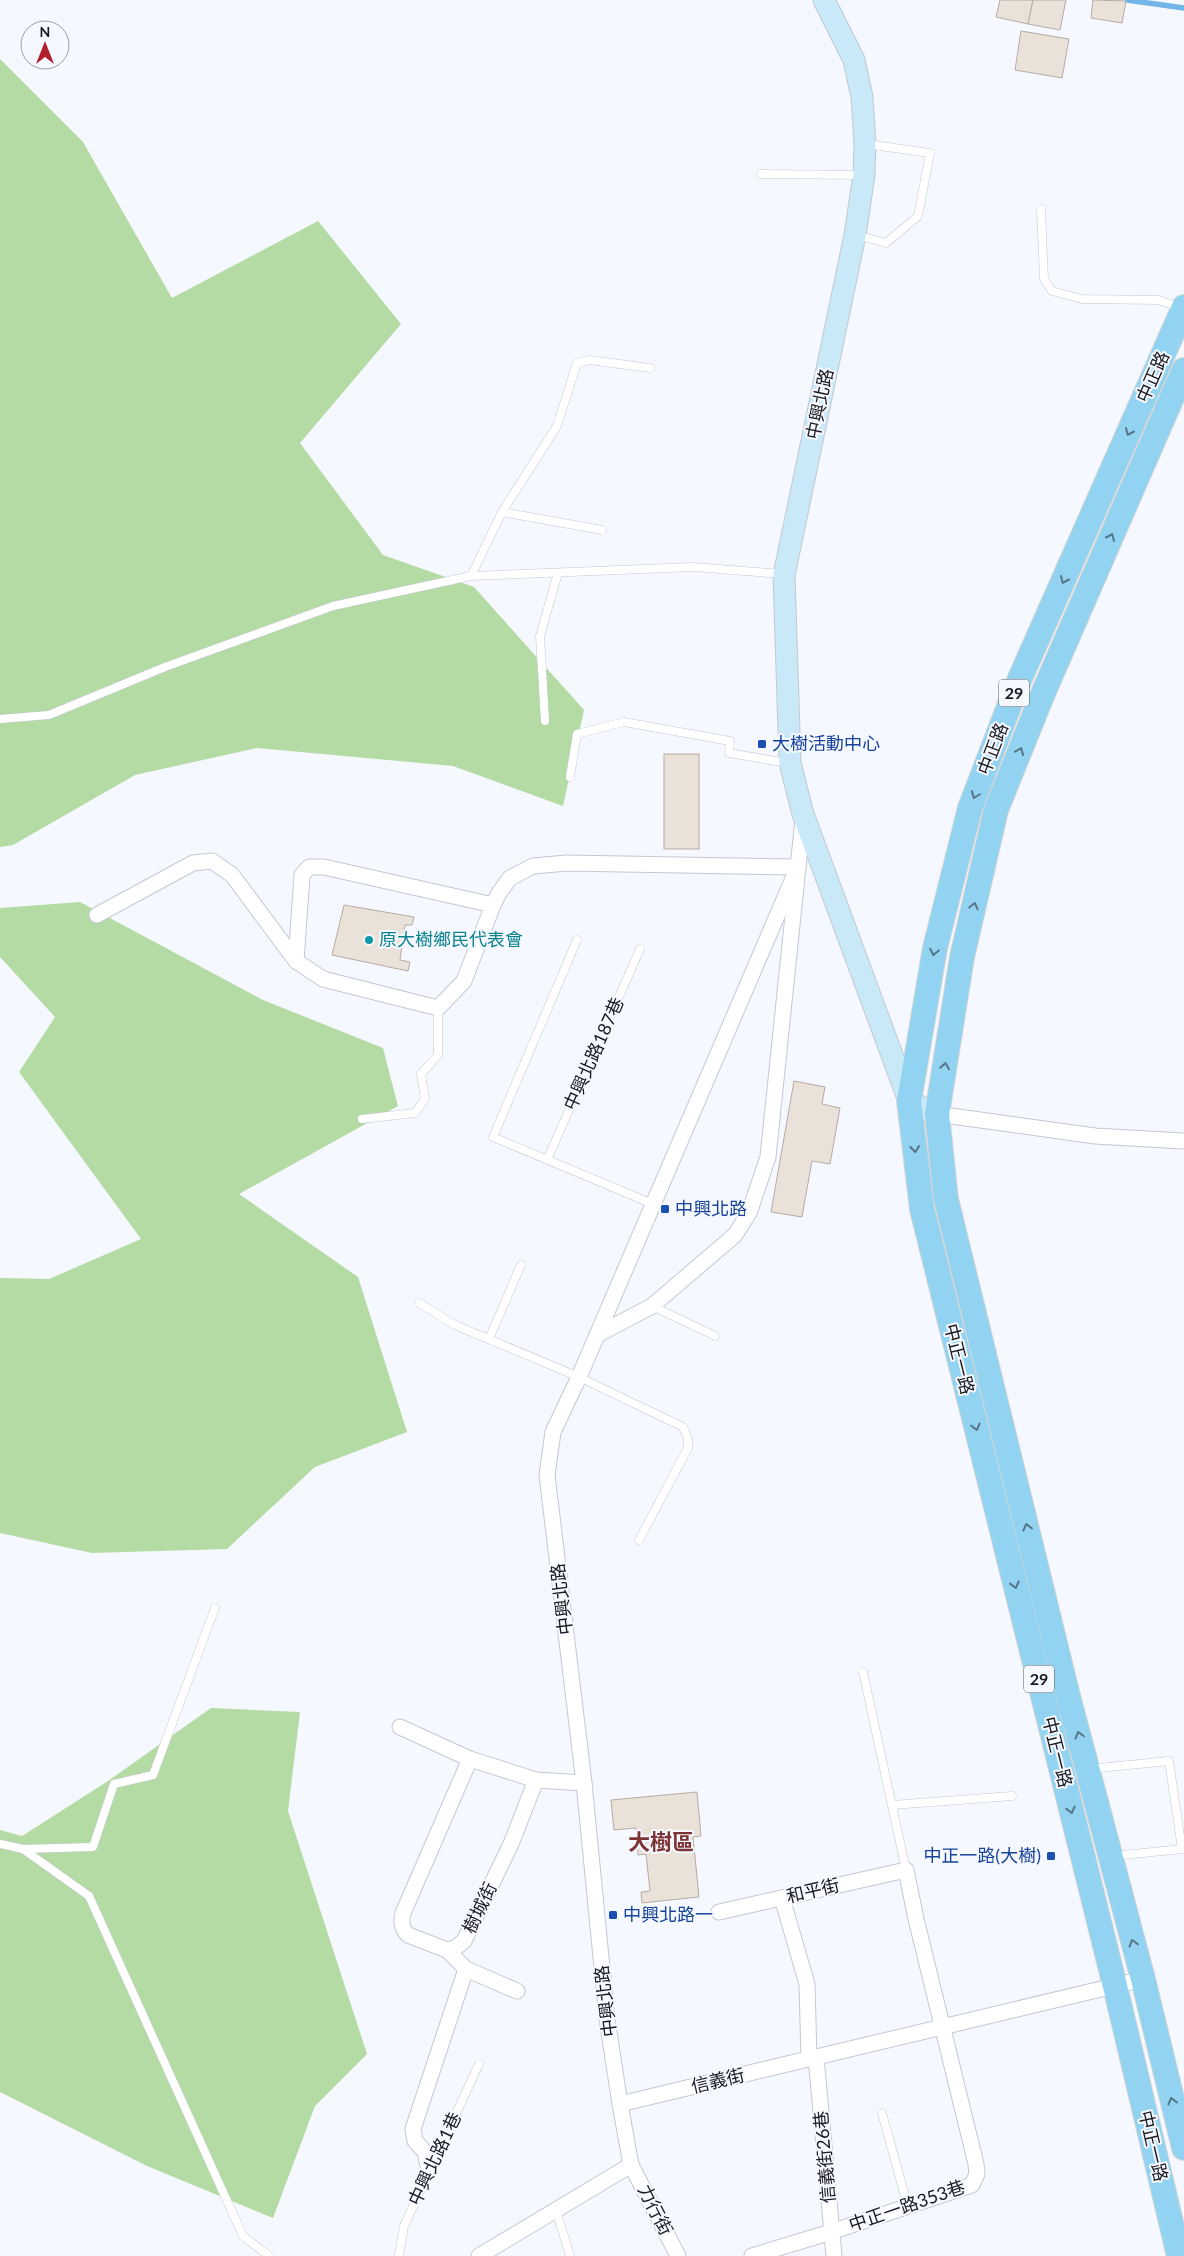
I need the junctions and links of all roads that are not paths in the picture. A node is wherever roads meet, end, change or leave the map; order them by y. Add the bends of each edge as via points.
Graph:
1 (824, 0) edge
2 (865, 144) junction
3 (761, 174) dead end
4 (864, 175) junction
5 (1041, 209) dead end
6 (855, 235) junction
7 (1184, 308) edge
8 (650, 368) dead end
9 (1184, 370) edge
10 (502, 512) junction
11 (602, 530) dead end
12 (558, 573) junction
13 (784, 575) junction
14 (471, 576) junction
15 (0, 719) edge
16 (545, 720) dead end
17 (790, 763) junction
18 (570, 777) dead end
19 (803, 814) junction
20 (798, 867) junction
21 (494, 905) junction
22 (97, 915) dead end
23 (577, 940) dead end
24 (640, 949) dead end
25 (296, 961) junction
26 (438, 1008) junction
27 (909, 1101) junction
28 (937, 1114) junction
29 (362, 1119) dead end
30 (1184, 1141) edge
31 (547, 1160) junction
32 (653, 1204) junction
33 (521, 1265) dead end
34 (419, 1303) dead end
35 (652, 1306) junction
36 (597, 1335) junction
37 (715, 1336) dead end
38 (489, 1339) junction
39 (580, 1377) junction
40 (639, 1540) dead end
41 (215, 1608) dead end
42 (863, 1672) dead end
43 (400, 1727) dead end
44 (470, 1759) junction
45 (1088, 1769) junction
46 (536, 1780) junction
47 (584, 1783) junction
48 (1012, 1796) dead end
49 (892, 1805) junction
50 (0, 1844) edge
51 (23, 1849) junction
52 (1111, 1857) junction
53 (906, 1870) junction
54 (782, 1898) junction
55 (719, 1912) dead end
56 (447, 1950) junction
57 (466, 1969) junction
58 (1143, 1979) junction
59 (1115, 1986) junction
60 (517, 1991) dead end
61 (942, 2027) junction
62 (813, 2058) junction
63 (479, 2064) dead end
64 (620, 2104) junction
65 (882, 2113) dead end
66 (1184, 2148) edge
67 (631, 2165) junction
68 (429, 2170) junction
69 (908, 2207) junction
70 (556, 2210) junction
71 (831, 2232) junction
72 (268, 2256) edge
73 (399, 2256) edge
74 (479, 2256) edge
75 (570, 2256) edge
76 (678, 2256) edge
77 (752, 2256) edge
78 (834, 2256) edge
79 (1179, 2256) edge

1 - 2 street, 中興北路 via 854,60 862,97
2 - 4 street, 中興北路
2 - 6 lane via 930,153 918,216 886,243
3 - 4 lane
4 - 6 street, 中興北路
5 - 7 lane via 1044,279 1052,292 1082,300 1159,300
6 - 13 street, 中興北路
7 -> 27 main road, 中正路 / 29 via 1018,683 970,808 935,948
8 - 10 lane via 589,360 577,363 557,426
28 -> 9 main road, 中正路 / 29 via 962,957 996,810 1044,691
10 - 11 lane
10 - 14 lane
12 - 13 lane via 693,567
12 - 14 lane
12 - 16 lane via 540,636
13 - 17 street, 中興北路
14 - 15 lane via 333,606 165,667 50,715
17 - 18 lane via 729,753 730,741 624,722 577,734
17 - 19 street, 中興北路
19 - 20 street, 中興北路
19 - 27 street, 中興北路
20 - 21 street via 567,863 533,866 510,878
20 - 32 street, 中興北路
20 - 35 street via 768,1157 749,1212 735,1235
21 - 25 street via 324,867 309,867 302,875
21 - 26 street via 464,981
22 - 25 street via 192,863 212,861 232,875
23 - 31 lane via 494,1137
24 - 31 lane, 中興北路187巷
25 - 26 street via 323,979
26 - 29 lane via 438,1055 421,1074 425,1099 415,1113
27 - 28 street
27 -> 59 main road, 中正一路 / 29 via 922,1210
28 - 30 street via 1095,1136
45 -> 28 main road, 中正一路 / 29 via 946,1199
31 - 32 lane
32 - 36 street, 中興北路
33 - 38 lane
34 - 38 lane via 455,1325
35 - 36 street
35 - 37 lane
36 - 39 street, 中興北路
38 - 39 lane
39 - 40 lane via 683,1427 688,1439 688,1448
39 - 47 street, 中興北路 via 553,1432 547,1475
41 - 51 lane via 154,1775 114,1784 93,1847
42 - 49 lane
43 - 44 street
44 - 46 street
44 - 56 street, 樹城街 via 401,1922 408,1935
45 - 52 main road, 中正一路 / 29
45 - 52 lane via 1169,1761 1182,1849
46 - 47 street
46 - 56 street, 樹城街 via 511,1844 464,1941
47 - 64 street, 中興北路 via 607,2019
48 - 49 lane
49 - 53 lane
50 - 51 lane
51 - 72 lane via 89,1896 243,2236
58 -> 52 main road, 中正一路 / 29
53 - 54 street, 和平街
53 - 61 street, 中正一路353巷
54 - 55 street, 和平街
54 - 62 street, 信義街26巷 via 808,1984
56 - 57 street
57 - 60 street
57 - 68 street via 413,2129 414,2141 425,2152
58 - 59 street
66 -> 58 main road, 中正一路 / 29
59 - 61 street
59 - 79 main road, 中正一路 / 29
61 - 62 street
61 - 69 street, 中正一路353巷 via 977,2174 972,2185
62 - 64 street, 信義街
62 - 71 street, 信義街26巷
63 - 68 lane, 中興北路1巷
64 - 67 street, 中興北路
65 - 69 lane
67 - 70 street
67 - 76 street, 力行街
68 - 73 lane, 中興北路1巷 via 404,2226
69 - 71 street, 中正一路353巷
70 - 74 street
70 - 75 lane
71 - 77 street, 中正一路353巷
71 - 78 street, 信義街26巷

